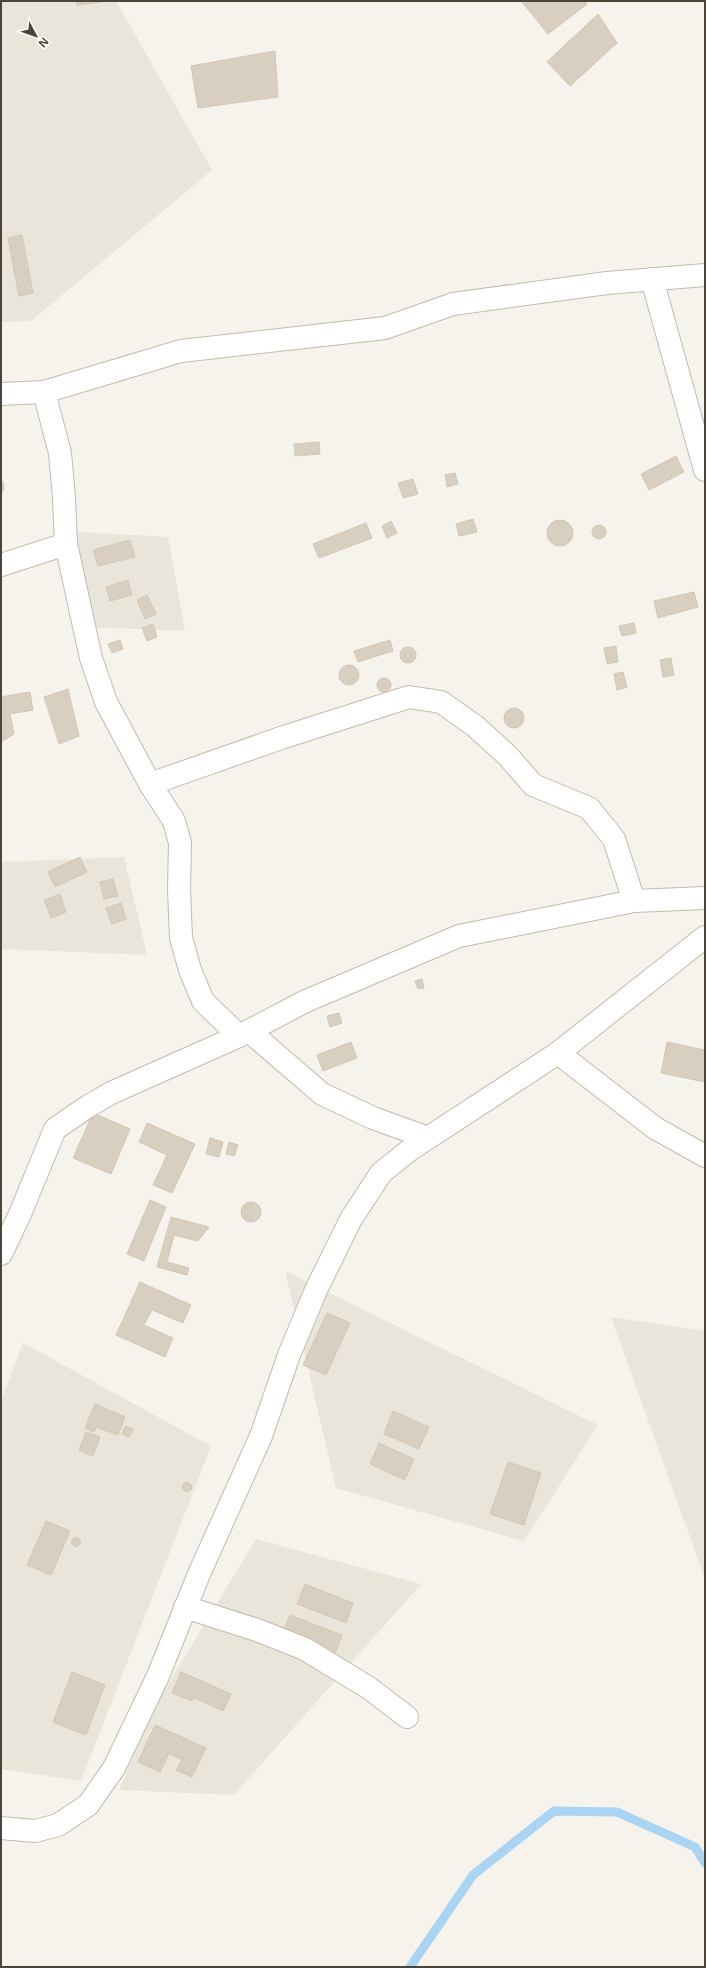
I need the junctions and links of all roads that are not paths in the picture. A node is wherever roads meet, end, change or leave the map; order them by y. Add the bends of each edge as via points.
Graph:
1 (705, 275) edge
2 (652, 279) junction
3 (44, 392) junction
4 (1, 394) edge
5 (705, 470) edge
6 (66, 544) junction
7 (1, 565) edge
8 (150, 784) junction
9 (705, 898) edge
10 (634, 901) junction
11 (701, 945) edge
12 (244, 1034) junction
13 (558, 1053) junction
14 (428, 1138) junction
15 (705, 1156) edge
16 (1, 1254) edge
17 (186, 1607) junction
18 (407, 1717) dead end
19 (1, 1828) edge

1 - 2 street
2 - 3 street via 453,304 385,328 181,351
2 - 5 street
3 - 4 street
3 - 6 street via 60,453
6 - 7 street
6 - 8 street via 91,658 106,702
8 - 10 street via 409,697 440,702 475,726 508,756 533,785 590,808 614,839
8 - 12 street via 174,821 180,843 181,938 190,970 203,1001
9 - 10 street
10 - 12 street via 459,936 306,1001
11 - 13 street
12 - 14 street via 322,1094 373,1118
12 - 16 street via 111,1093 55,1129
13 - 14 street
13 - 15 street via 655,1128
14 - 17 street via 381,1173 351,1219 316,1290 289,1355 261,1436
17 - 18 street via 305,1649 369,1688
17 - 19 street via 158,1676 114,1768 88,1805 58,1825 35,1831

